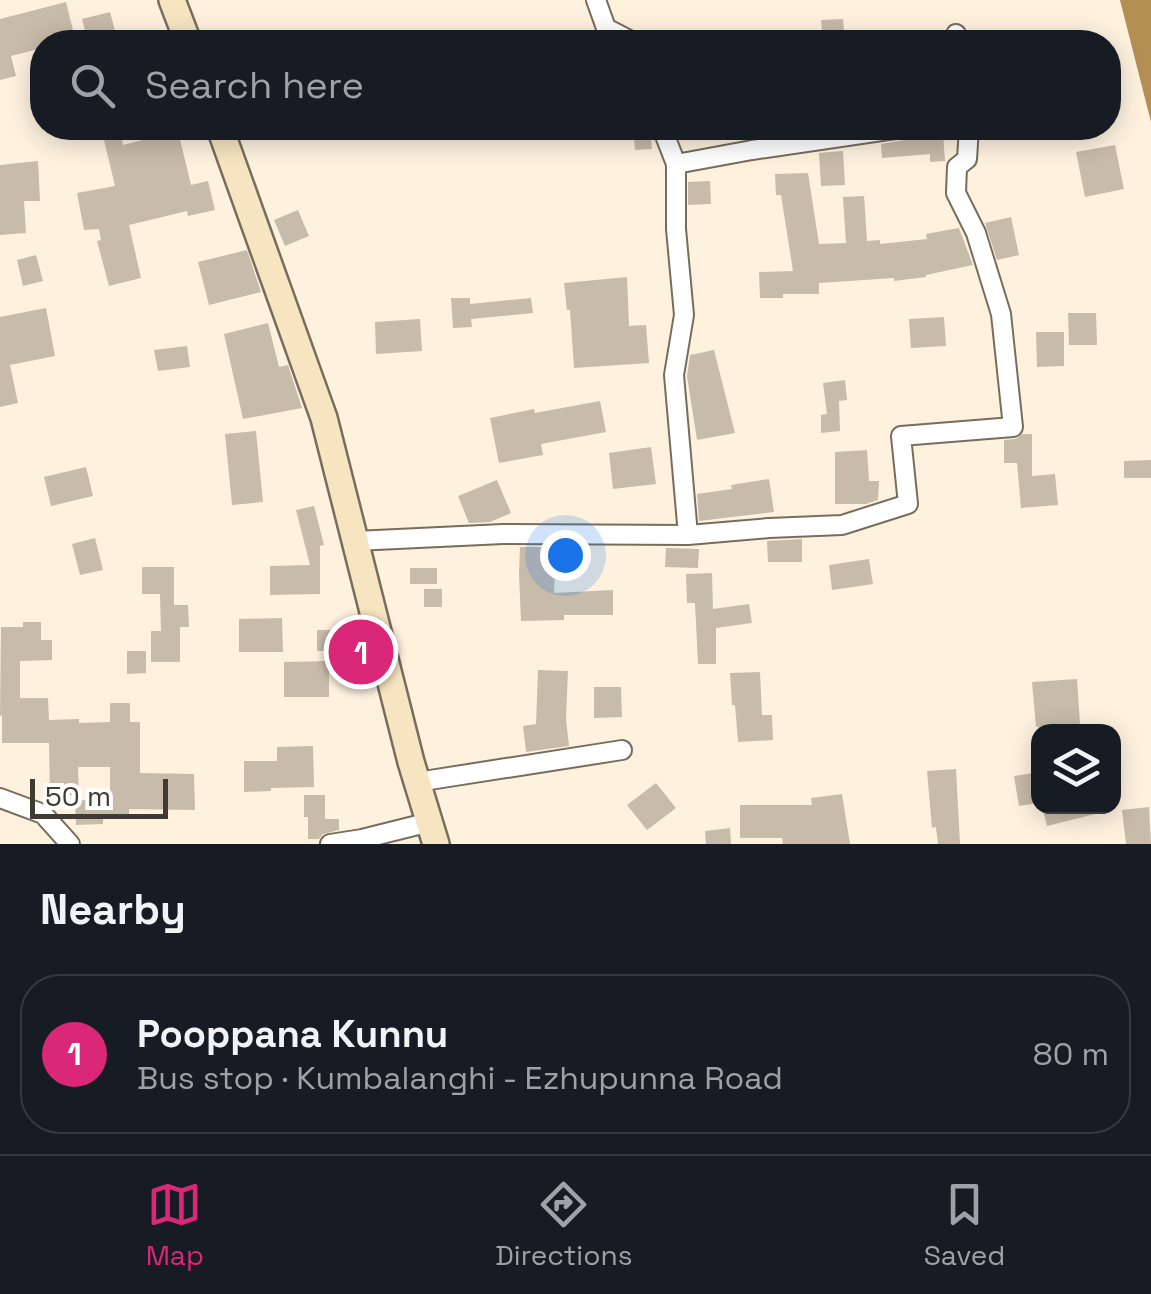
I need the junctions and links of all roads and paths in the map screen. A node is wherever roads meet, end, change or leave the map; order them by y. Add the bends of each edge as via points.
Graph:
1 (172, 0) edge
2 (596, 0) edge
3 (183, 30) edge
4 (610, 30) edge
5 (224, 140) edge
6 (667, 140) edge
7 (820, 140) edge
8 (969, 140) edge
9 (676, 164) junction
10 (688, 535) junction
11 (355, 541) junction
12 (622, 750) dead end
13 (417, 782) junction
14 (0, 798) edge
15 (433, 833) edge
16 (70, 844) edge
17 (330, 844) edge

1 - 3 main road
2 - 4 street
5 - 11 main road via 324,418
6 - 9 street
7 - 9 street
8 - 10 street via 966,160 957,167 956,193 1001,314 1014,427 901,436 908,504 842,525
9 - 10 street via 684,316 674,375
10 - 11 street
11 - 13 main road
12 - 13 street
13 - 15 main road
14 - 16 street via 43,814
15 - 17 street

